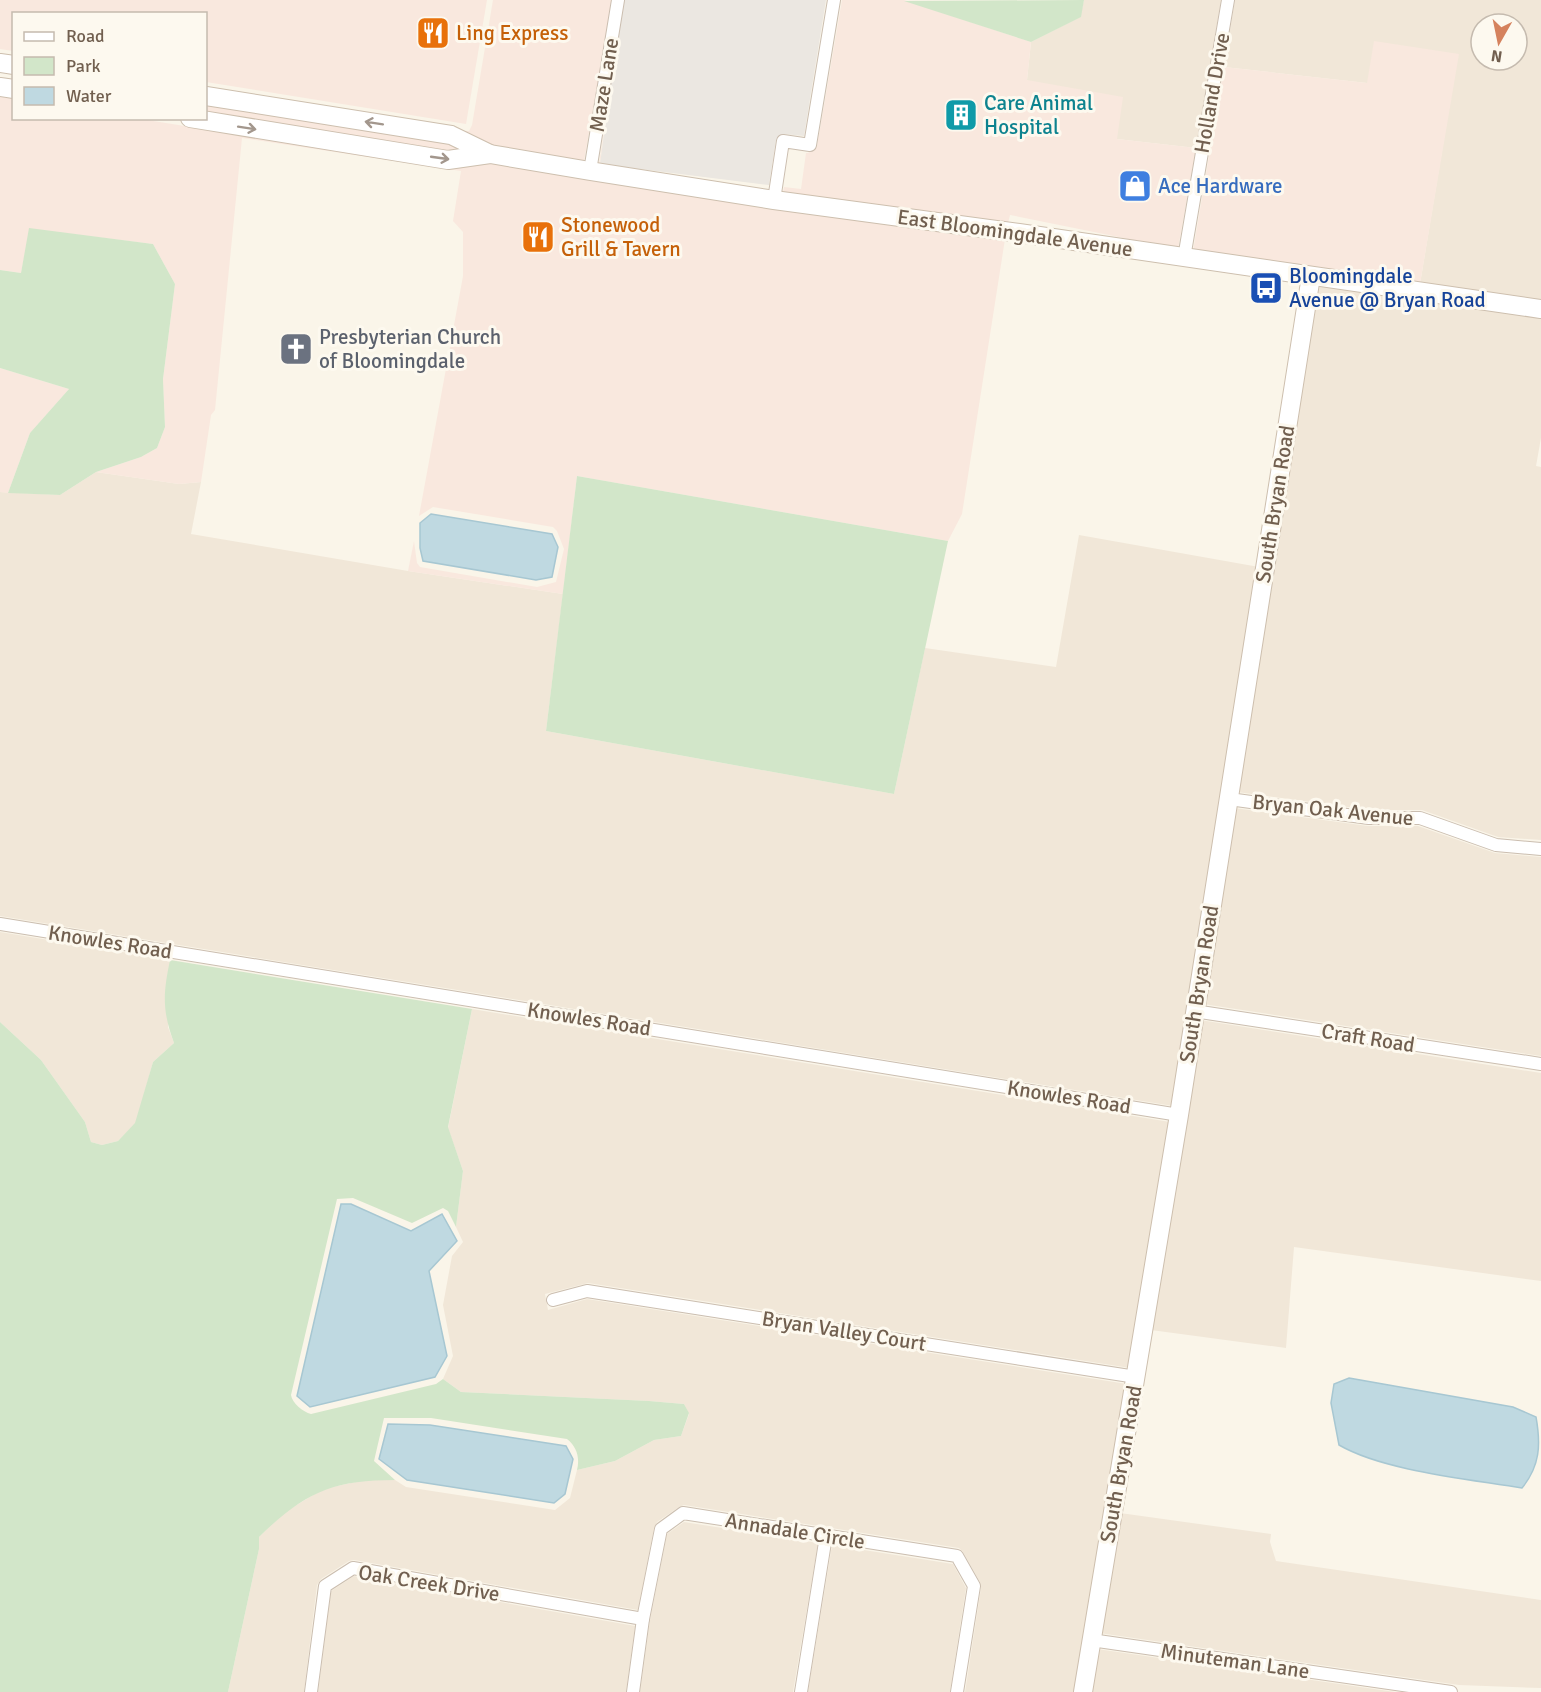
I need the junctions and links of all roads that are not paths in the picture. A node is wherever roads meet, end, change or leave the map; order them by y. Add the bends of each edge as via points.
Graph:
1 (618, 0) edge
2 (834, 0) edge
3 (1228, 0) edge
4 (207, 96) edge
5 (202, 120) edge
6 (490, 154) junction
7 (590, 171) junction
8 (774, 200) junction
9 (1184, 258) junction
10 (1311, 276) junction
11 (1541, 309) edge
12 (1229, 799) junction
13 (1541, 849) edge
14 (0, 924) edge
15 (1194, 1011) junction
16 (1541, 1064) edge
17 (1179, 1115) junction
18 (553, 1300) dead end
19 (1136, 1377) junction
20 (826, 1536) junction
21 (643, 1619) junction
22 (1091, 1640) junction
23 (311, 1692) edge
24 (633, 1692) edge
25 (801, 1692) edge
26 (957, 1692) edge
27 (1083, 1692) edge
28 (1451, 1692) edge

1 - 7 street, Maze Lane
2 - 8 street via 810,145 783,141
3 - 9 street, Holland Drive
6 -> 4 main road, East Bloomingdale Avenue via 452,135
5 -> 6 main road, East Bloomingdale Avenue via 448,160
6 - 7 main road, East Bloomingdale Avenue
7 - 8 main road, East Bloomingdale Avenue
8 - 9 main road, East Bloomingdale Avenue
9 - 10 main road, East Bloomingdale Avenue
10 - 11 main road, East Bloomingdale Avenue
10 - 12 main road, South Bryan Road
12 - 13 street, Bryan Oak Avenue via 1369,818 1420,818 1496,845
12 - 15 main road, South Bryan Road
14 - 17 street, Knowles Road
15 - 16 street, Craft Road
15 - 17 main road, South Bryan Road
17 - 19 main road, South Bryan Road
18 - 19 street, Bryan Valley Court via 587,1291
19 - 22 main road, South Bryan Road
20 - 21 street, Annadale Circle via 683,1513 661,1529
20 - 25 street
20 - 26 street, Annadale Circle via 957,1556 974,1587
21 - 23 street, Oak Creek Drive via 352,1568 325,1586
21 - 24 street, Annadale Circle
22 - 27 main road, South Bryan Road
22 - 28 street, Minuteman Lane

